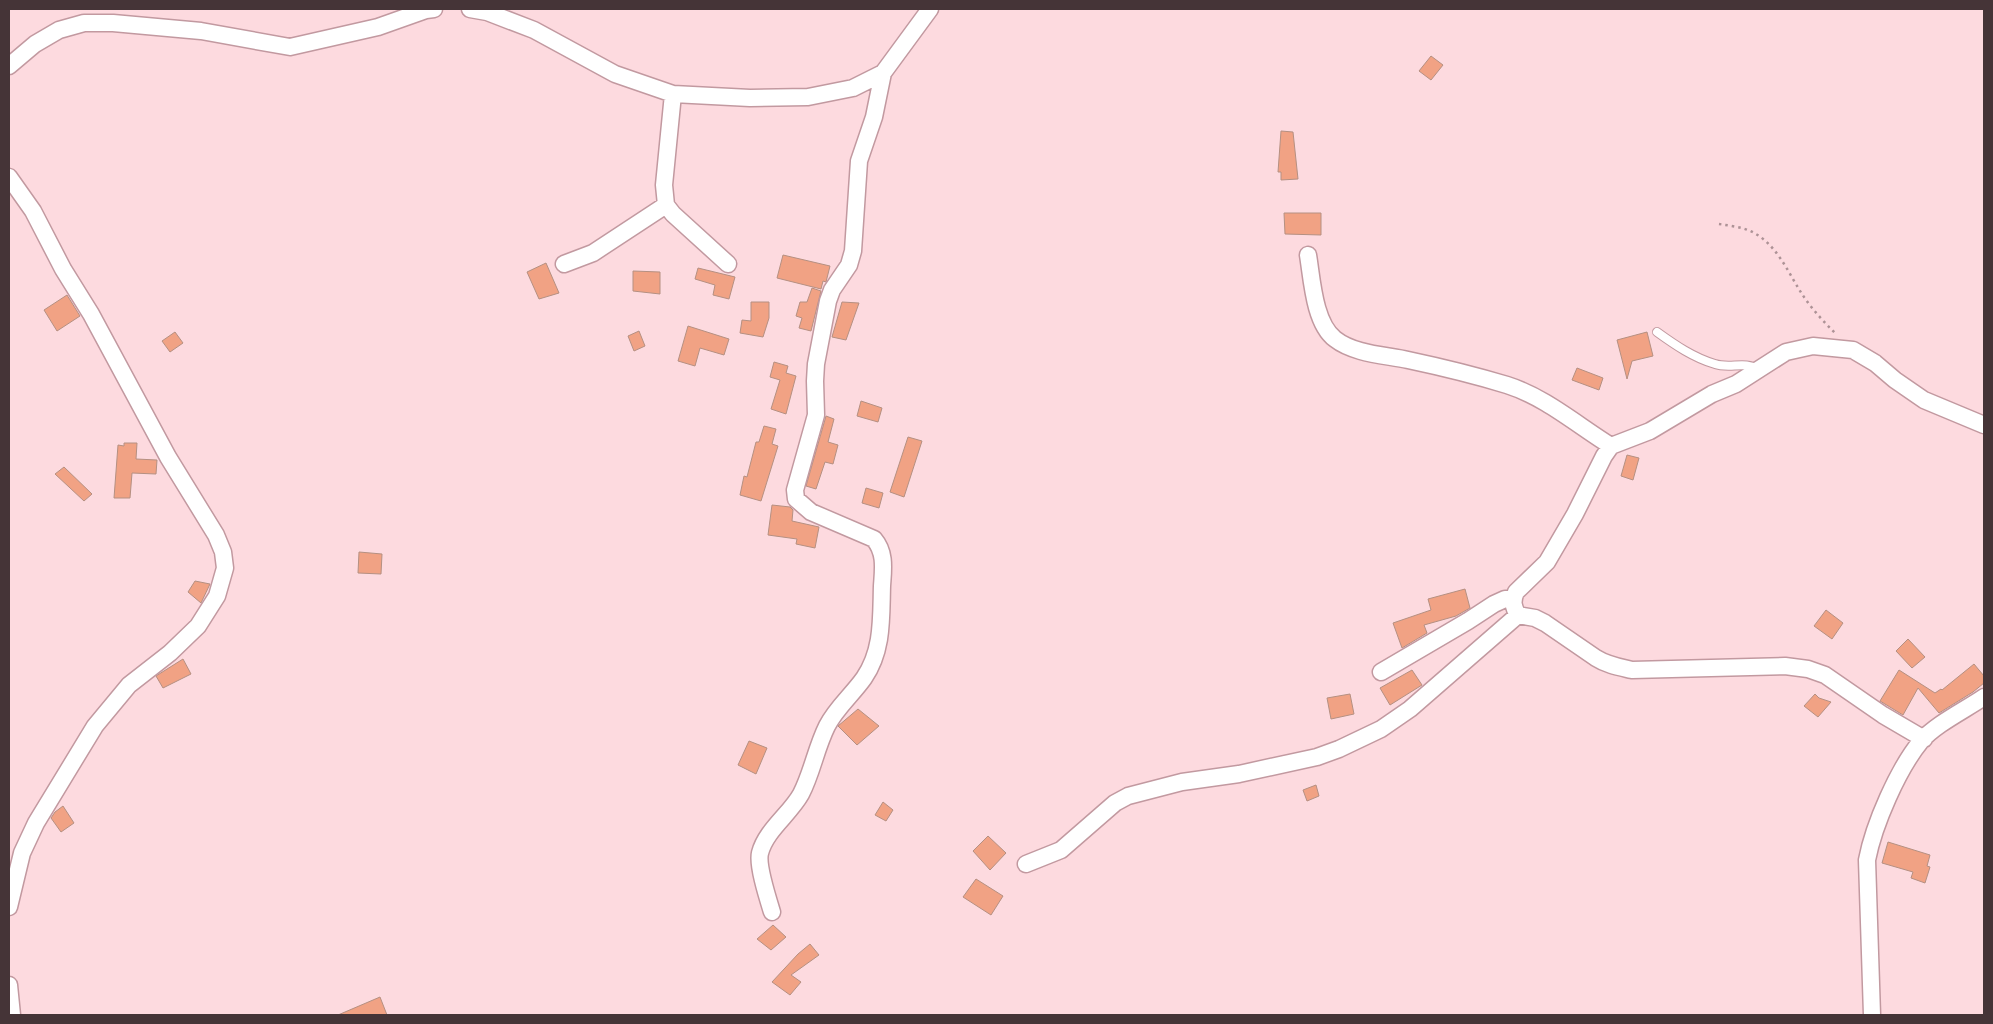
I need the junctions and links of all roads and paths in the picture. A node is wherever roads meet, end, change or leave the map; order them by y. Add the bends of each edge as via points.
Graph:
1 (434, 9) edge
2 (470, 9) edge
3 (930, 9) edge
4 (9, 66) edge
5 (883, 73) junction
6 (673, 94) junction
7 (9, 177) edge
8 (666, 205) junction
9 (1719, 224) dead end
10 (1308, 254) dead end
11 (564, 264) dead end
12 (728, 264) dead end
13 (1657, 332) dead end
14 (1848, 349) junction
15 (1758, 370) junction
16 (1984, 425) edge
17 (1611, 446) junction
18 (1513, 599) junction
19 (1518, 615) junction
20 (1381, 672) dead end
21 (1984, 697) edge
22 (1924, 738) junction
23 (1026, 864) dead end
24 (9, 907) edge
25 (772, 912) dead end
26 (9, 985) edge
27 (12, 1015) edge
28 (1872, 1015) edge

1 - 4 street via 378,27 290,47 201,31 84,23 59,30 35,44
2 - 6 street via 534,30 615,74
3 - 5 street
5 - 6 street via 853,88 808,97
5 - 25 street via 874,117 859,162 853,251 849,265 832,290 823,322 815,381 816,415 795,490 796,499 812,512 874,539 879,545 883,562 880,634 872,663 826,729 801,794 760,850 764,885
6 - 8 street via 664,185
7 - 24 street via 33,211 168,457 216,535 225,568 217,596 198,626 129,685 95,726 36,823 22,853
8 - 11 street via 593,253
8 - 12 street
9 - 14 path via 1755,233 1769,244 1803,296
10 - 17 street via 1316,306 1328,330 1339,342 1518,389
13 - 15 lane via 1706,361 1724,366 1750,366
14 - 15 street via 1813,346 1786,352
14 - 16 street via 1875,363 1924,400
15 - 17 street via 1650,431
17 - 18 street via 1547,562 1525,582
18 - 19 street
18 - 20 street via 1494,604
19 - 22 street via 1545,623 1604,663 1632,670 1784,666 1808,669 1831,678
19 - 23 street via 1410,709 1381,729 1317,756 1238,774 1182,782 1128,796 1115,803 1061,850
21 - 22 street
22 - 28 street via 1883,810 1867,860
26 - 27 street

